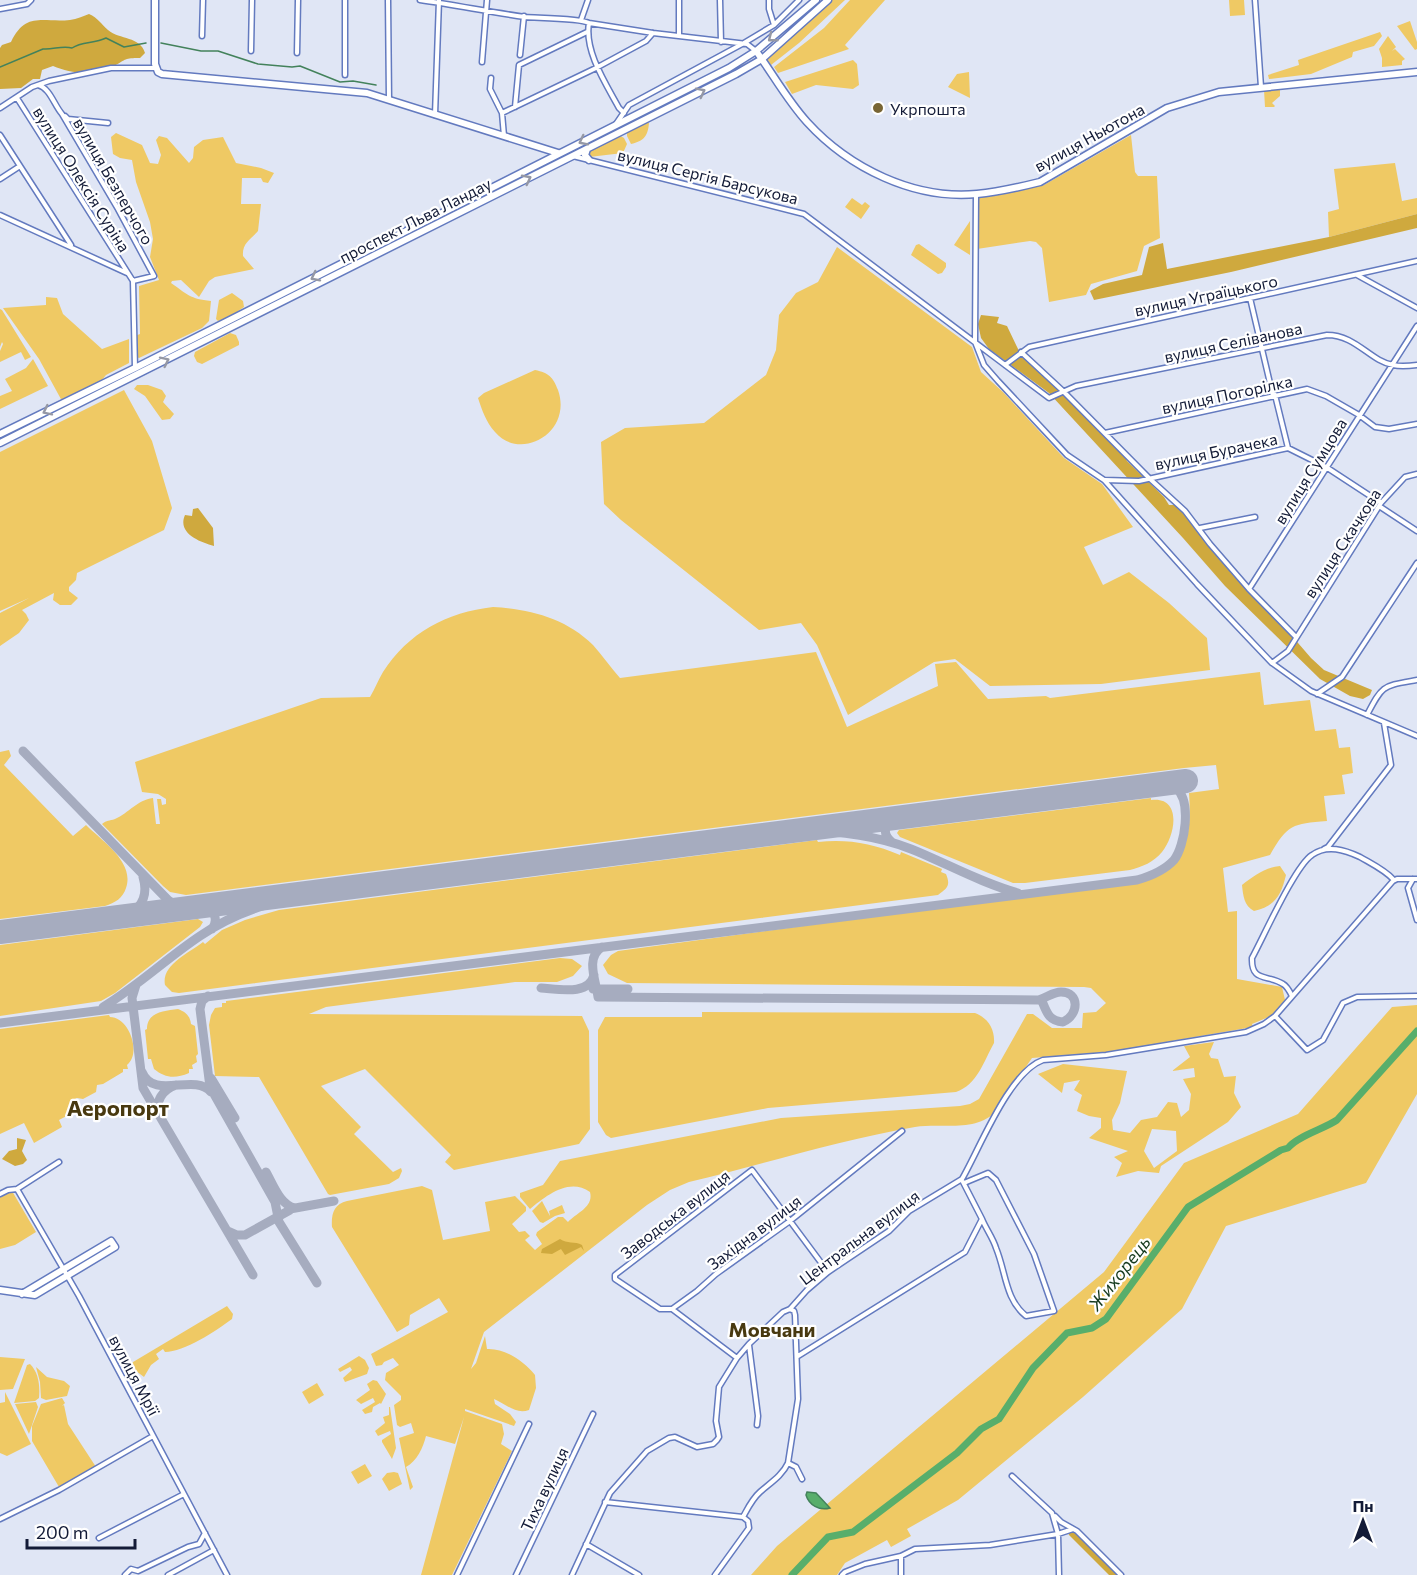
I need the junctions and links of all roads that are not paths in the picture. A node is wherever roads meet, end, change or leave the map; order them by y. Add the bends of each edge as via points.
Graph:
1 (31, 0) edge
2 (155, 0) edge
3 (203, 0) edge
4 (252, 0) edge
5 (298, 0) edge
6 (345, 0) edge
7 (388, 0) edge
8 (420, 0) edge
9 (487, 0) edge
10 (588, 0) edge
11 (679, 0) edge
12 (720, 0) edge
13 (769, 0) edge
14 (799, 0) edge
15 (816, 0) edge
16 (828, 0) edge
17 (1254, 0) edge
18 (439, 1) edge
19 (0, 9) edge
20 (486, 10) junction
21 (524, 16) junction
22 (581, 20) junction
23 (589, 23) junction
24 (774, 25) junction
25 (587, 32) junction
26 (653, 33) junction
27 (202, 36) dead end
28 (679, 36) junction
29 (721, 42) junction
30 (744, 43) junction
31 (251, 51) dead end
32 (756, 51) junction
33 (297, 53) dead end
34 (520, 55) dead end
35 (762, 59) junction
36 (482, 62) dead end
37 (596, 68) junction
38 (157, 70) junction
39 (1417, 72) edge
40 (345, 75) dead end
41 (491, 78) dead end
42 (38, 85) junction
43 (1261, 87) junction
44 (16, 98) junction
45 (388, 100) junction
46 (515, 107) junction
47 (0, 108) edge
48 (624, 112) junction
49 (502, 113) junction
50 (62, 114) junction
51 (435, 115) junction
52 (108, 123) dead end
53 (616, 124) junction
54 (0, 135) edge
55 (504, 136) junction
56 (5, 143) junction
57 (0, 146) edge
58 (586, 149) junction
59 (558, 153) junction
60 (573, 156) junction
61 (589, 160) junction
62 (20, 166) junction
63 (0, 179) edge
64 (495, 185) junction
65 (499, 194) junction
66 (976, 194) junction
67 (0, 215) edge
68 (72, 247) junction
69 (1417, 261) edge
70 (128, 273) junction
71 (1356, 275) junction
72 (133, 281) junction
73 (1251, 298) junction
74 (1417, 308) edge
75 (1417, 326) edge
76 (191, 339) junction
77 (975, 342) junction
78 (195, 347) junction
79 (1261, 347) junction
80 (1022, 352) junction
81 (1005, 365) junction
82 (1390, 365) junction
83 (1417, 365) edge
84 (135, 368) junction
85 (1063, 391) junction
86 (1274, 396) junction
87 (1049, 398) joint
88 (1359, 415) junction
89 (1417, 424) edge
90 (0, 434) edge
91 (1105, 434) junction
92 (0, 443) edge
93 (1288, 448) junction
94 (1326, 467) junction
95 (1417, 474) edge
96 (1149, 478) junction
97 (1104, 480) junction
98 (1380, 504) junction
99 (1255, 517) dead end
100 (1200, 528) junction
101 (1417, 531) edge
102 (1417, 563) edge
103 (1249, 589) junction
104 (1296, 637) junction
105 (1272, 663) junction
106 (1417, 680) edge
107 (1317, 694) junction
108 (1367, 715) junction
109 (1384, 722) junction
110 (1417, 736) edge
111 (1320, 851) junction
112 (1415, 879) edge
113 (1394, 880) junction
114 (1417, 920) edge
115 (1292, 996) junction
116 (1417, 996) edge
117 (1275, 1016) junction
118 (902, 1131) dead end
119 (60, 1162) dead end
120 (963, 1181) junction
121 (17, 1189) junction
122 (0, 1194) edge
123 (982, 1219) junction
124 (790, 1221) junction
125 (63, 1270) junction
126 (828, 1272) junction
127 (67, 1277) junction
128 (0, 1290) edge
129 (22, 1294) junction
130 (672, 1309) junction
131 (790, 1309) junction
132 (748, 1344) junction
133 (798, 1356) junction
134 (737, 1358) junction
135 (593, 1414) dead end
136 (530, 1424) dead end
137 (757, 1425) dead end
138 (153, 1436) junction
139 (788, 1463) junction
140 (1012, 1476) dead end
141 (802, 1479) dead end
142 (184, 1494) junction
143 (605, 1502) junction
144 (1052, 1513) junction
145 (743, 1517) junction
146 (0, 1519) edge
147 (1073, 1528) junction
148 (205, 1533) junction
149 (1058, 1534) junction
150 (99, 1538) dead end
151 (586, 1544) junction
152 (214, 1550) junction
153 (901, 1556) junction
154 (125, 1575) edge
155 (168, 1575) edge
156 (227, 1575) edge
157 (457, 1575) edge
158 (516, 1575) edge
159 (572, 1575) edge
160 (639, 1575) edge
161 (715, 1575) edge
162 (842, 1575) edge
163 (901, 1575) edge
164 (1059, 1575) edge
165 (1120, 1575) edge

1 - 19 street
2 - 38 main road
3 - 27 street
4 - 31 street
5 - 33 street
6 - 40 street
7 - 45 street
8 - 18 street
9 - 20 street
10 - 22 street
11 - 28 street
12 - 29 street
13 - 24 street
14 - 24 street
15 -> 32 main road, проспект Льва Ландау
16 - 35 main road, проспект Льва Ландау
17 - 43 street
18 - 20 street
18 - 51 street
20 - 21 street
20 - 36 street
21 - 22 street
21 - 34 street
22 - 23 street
23 - 25 street
23 - 26 street
24 - 30 street
25 - 37 street
25 - 46 street via 519,64
26 - 28 street
26 - 37 street via 646,41
28 - 29 street
29 - 30 street
30 - 32 street
30 - 48 street via 641,98
32 - 35 main road, вулиця Ньютона
32 - 53 main road, проспект Льва Ландау
58 -> 35 main road, проспект Льва Ландау
35 - 66 main road, вулиця Ньютона via 806,121 847,158 924,190
37 - 46 street
37 - 48 street
38 - 42 street via 111,68
38 - 45 main road via 168,76 355,91
39 - 43 main road, вулиця Ньютона
41 - 49 street via 490,89
42 - 44 street
42 - 50 street, вулиця Безперчого via 47,90
43 - 66 main road, вулиця Ньютона via 1219,92 1167,108 1040,182
44 - 47 street
44 - 70 street, вулиця Олексія Суріна
45 - 51 main road
46 - 49 street
48 - 53 street
49 - 55 street
50 - 52 street via 68,119
50 - 72 street, вулиця Безперчого via 154,276
51 - 55 main road
53 -> 59 main road, проспект Льва Ландау
54 - 56 street
55 - 59 main road
56 - 57 street
56 - 62 street
58 - 60 main road, проспект Льва Ландау
58 - 61 main road
59 - 60 main road
59 - 64 main road, проспект Льва Ландау
60 - 61 street, вулиця Сергія Барсукова
65 -> 60 main road, проспект Льва Ландау
61 - 77 street, вулиця Сергія Барсукова via 804,214
62 - 63 street
62 - 68 street
64 - 65 main road
64 -> 76 main road, проспект Льва Ландау
65 - 78 main road, проспект Льва Ландау
66 - 77 street
67 - 68 street
68 - 70 street
69 - 71 street, вулиця Уграїцького
70 - 72 street, вулиця Олексія Суріна
71 - 73 street, вулиця Уграїцького
71 - 74 street
72 - 84 street
73 - 79 street
73 - 80 street, вулиця Уграїцького via 1037,345
75 - 82 street, вулиця Сумцова
76 - 78 main road
76 - 84 main road, проспект Льва Ландау
77 - 81 street, вулиця Сергія Барсукова
77 - 97 street via 984,364 1067,455
92 -> 78 main road, проспект Льва Ландау
79 - 82 street, вулиця Селіванова via 1336,335
79 - 85 street, вулиця Селіванова
79 - 86 street
80 - 81 street, вулиця Уграїцького
80 - 85 street
81 - 87 street, вулиця Сергія Барсукова
82 - 83 street
82 - 88 street, вулиця Сумцова
84 -> 90 main road, проспект Льва Ландау
85 - 87 street, вулиця Селіванова
85 - 91 street
86 - 88 street, вулиця Погорілка via 1312,390
86 - 91 street, вулиця Погорілка
86 - 93 street
88 - 89 street, вулиця Погорілка via 1382,429
88 - 94 street, вулиця Сумцова
91 - 96 street
93 - 94 street, вулиця Бурачека
93 - 96 street, вулиця Бурачека
94 - 98 street, вулиця Бурачека
94 - 103 street, вулиця Сумцова
95 - 98 street, вулиця Скачкова via 1404,477
96 - 97 street, вулиця Бурачека
96 - 100 street
97 - 105 street
98 - 101 street, вулиця Бурачека
98 - 104 street, вулиця Скачкова
99 - 100 street
100 - 103 street
102 - 107 street via 1342,677
103 - 104 street
104 - 105 street, вулиця Скачкова via 1288,651
105 - 107 street
106 - 108 street via 1386,686
107 - 108 street
108 - 109 street
109 - 110 street
109 - 111 street via 1391,765 1328,847
111 - 113 street via 1337,848 1353,854
111 - 115 street via 1311,855 1295,875 1252,958 1257,975 1284,984
112 - 113 street
112 - 114 street via 1408,888
113 - 115 street
115 - 117 street
116 - 117 street via 1357,997 1343,1003 1323,1040 1307,1050
117 - 120 street via 1246,1032 1106,1055 1043,1060 1012,1089
118 - 124 street, Західна вулиця
119 - 121 street
120 - 123 street
120 - 123 street, Центральна вулиця via 988,1173 996,1179 1034,1254 1054,1311 1026,1316 1018,1309
120 - 126 street, Центральна вулиця via 909,1211 889,1231
121 - 122 street
121 - 125 street, вулиця Мрії
123 - 133 street via 965,1252
124 - 126 street
124 - 130 street, Західна вулиця
124 - 130 street, Заводська вулиця via 752,1170 615,1275 615,1279 660,1309
125 - 127 street, вулиця Мрії
125 - 127 main road via 111,1241 115,1247
125 - 129 main road
126 - 131 street, Центральна вулиця
127 - 129 main road via 35,1295
127 - 138 street, вулиця Мрії
128 - 129 main road
130 - 134 street
131 - 132 street, Центральна вулиця
131 - 133 street via 795,1315
132 - 134 street, Центральна вулиця
132 - 137 street
133 - 139 street via 798,1398
134 - 143 street, Центральна вулиця via 719,1387 717,1440 698,1447 675,1437 663,1440 640,1458
135 - 158 street, Тиха вулиця
136 - 157 street
138 - 142 street, вулиця Мрії
138 - 146 street
139 - 141 street via 796,1467
139 - 145 street via 752,1501
140 - 144 street
142 - 148 street, вулиця Мрії
142 - 150 street
143 - 145 street
143 - 151 street
144 - 147 street
144 - 149 street
145 - 161 street via 749,1528
147 - 149 street
147 - 165 street
148 - 152 street, вулиця Мрії
148 - 154 street via 200,1544 138,1571 131,1569
149 - 153 street via 990,1545 915,1549
149 - 164 street
151 - 159 street
151 - 160 street
152 - 155 street
152 - 156 street, вулиця Мрії
153 - 162 street via 865,1564
153 - 163 street

